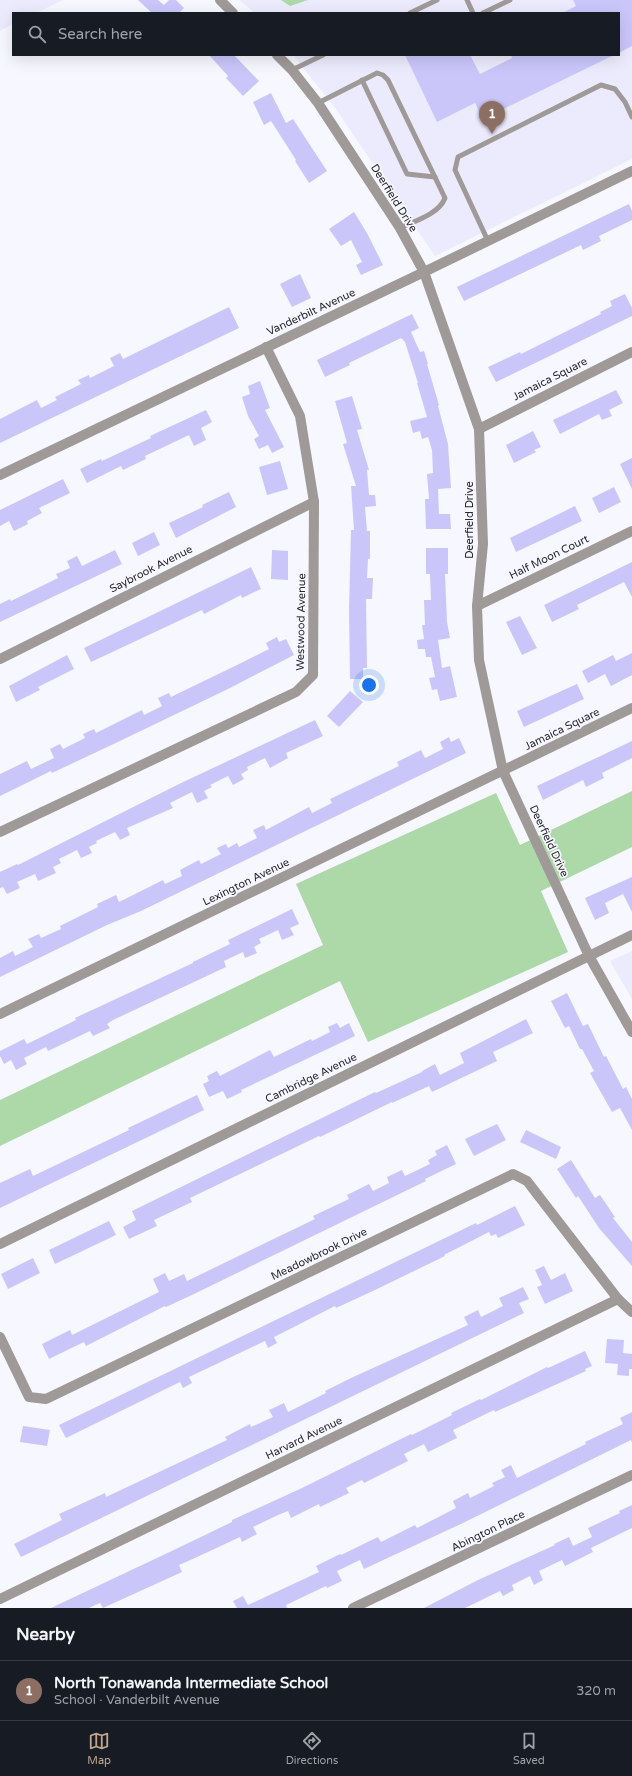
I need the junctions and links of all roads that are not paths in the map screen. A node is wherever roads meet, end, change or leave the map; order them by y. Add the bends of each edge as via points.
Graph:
1 (220, 0) edge
2 (437, 0) edge
3 (467, 0) edge
4 (510, 0) edge
5 (232, 12) edge
6 (412, 12) edge
7 (473, 12) edge
8 (485, 12) edge
9 (278, 56) edge
10 (321, 56) edge
11 (292, 70) junction
12 (362, 80) junction
13 (318, 103) junction
14 (632, 117) edge
15 (632, 170) edge
16 (434, 177) junction
17 (400, 228) junction
18 (488, 241) junction
19 (424, 272) junction
20 (266, 347) junction
21 (632, 352) edge
22 (479, 429) junction
23 (0, 475) edge
24 (314, 502) junction
25 (632, 531) edge
26 (477, 606) junction
27 (0, 658) edge
28 (632, 708) edge
29 (503, 771) junction
30 (0, 832) edge
31 (632, 935) edge
32 (589, 956) junction
33 (0, 1014) edge
34 (632, 1032) edge
35 (0, 1244) edge
36 (618, 1299) junction
37 (632, 1312) edge
38 (0, 1337) edge
39 (632, 1475) edge
40 (0, 1599) edge
41 (353, 1608) edge

1 - 5 street
2 - 6 lane
3 - 7 lane
4 - 8 lane
9 - 11 street, Deerfield Drive
10 - 11 lane
11 - 13 street, Deerfield Drive
12 - 13 lane
12 - 16 lane via 407,174
12 - 16 lane via 377,73 388,80
13 - 17 street, Deerfield Drive
14 - 18 lane via 615,89 601,85 458,157 455,170
15 - 18 street, Vanderbilt Avenue
16 - 17 lane via 444,198 442,205
17 - 19 street, Deerfield Drive
18 - 19 street, Vanderbilt Avenue
19 - 20 street, Vanderbilt Avenue
19 - 22 street, Deerfield Drive
20 - 23 street, Vanderbilt Avenue
20 - 24 street, Westwood Avenue via 300,416
21 - 22 street, Jamaica Square
22 - 26 street, Deerfield Drive via 483,544
24 - 27 street, Saybrook Avenue
24 - 30 street, Westwood Avenue via 313,675 296,692
25 - 26 street, Half Moon Court
26 - 29 street, Deerfield Drive via 479,660
28 - 29 street, Jamaica Square
29 - 32 street, Deerfield Drive
29 - 33 street, Lexington Avenue
31 - 32 street, Cambridge Avenue
32 - 34 street, Deerfield Drive
32 - 35 street, Cambridge Avenue
36 - 37 street, Meadowbrook Drive
36 - 38 street, Meadowbrook Drive via 527,1181 513,1174 46,1399 29,1397
36 - 40 street, Harvard Avenue
39 - 41 street, Abington Place

